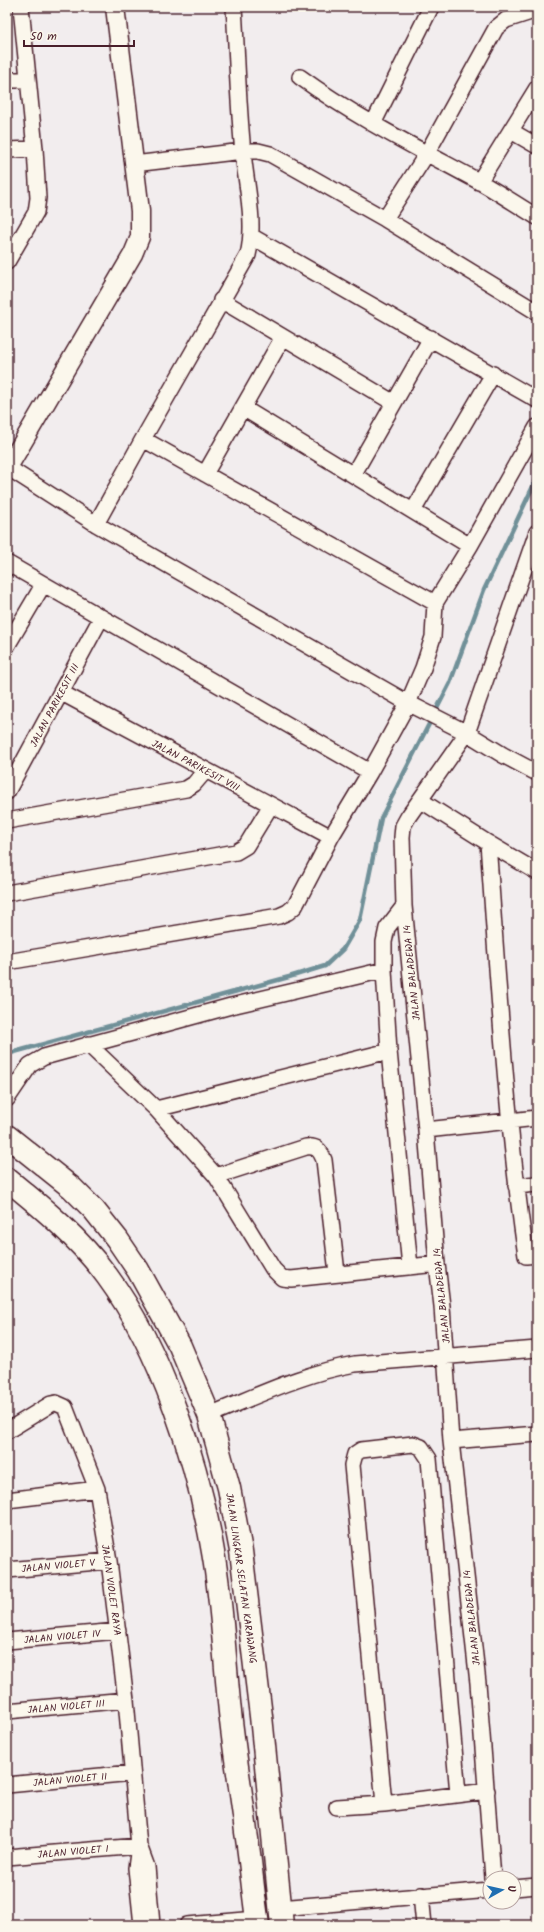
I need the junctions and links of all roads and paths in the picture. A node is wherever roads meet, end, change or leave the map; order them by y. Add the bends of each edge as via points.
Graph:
1 (22, 7) edge
2 (115, 7) edge
3 (234, 7) edge
4 (431, 7) edge
5 (537, 10) edge
6 (300, 77) dead end
7 (7, 80) edge
8 (28, 80) junction
9 (537, 88) edge
10 (373, 124) junction
11 (511, 131) junction
12 (537, 146) edge
13 (35, 149) junction
14 (7, 150) edge
15 (243, 151) junction
16 (426, 155) junction
17 (134, 164) junction
18 (479, 182) junction
19 (537, 217) edge
20 (384, 220) junction
21 (251, 236) junction
22 (7, 262) edge
23 (221, 300) junction
24 (537, 312) edge
25 (284, 337) junction
26 (431, 338) junction
27 (493, 374) junction
28 (537, 400) edge
29 (394, 403) junction
30 (243, 408) junction
31 (537, 427) edge
32 (143, 439) junction
33 (7, 468) edge
34 (205, 474) junction
35 (353, 475) junction
36 (413, 511) junction
37 (96, 524) junction
38 (537, 532) edge
39 (470, 546) junction
40 (7, 563) edge
41 (43, 585) junction
42 (435, 603) junction
43 (101, 618) junction
44 (7, 646) edge
45 (62, 693) junction
46 (408, 703) junction
47 (467, 733) junction
48 (206, 770) junction
49 (370, 772) junction
50 (537, 773) edge
51 (7, 792) edge
52 (420, 800) junction
53 (271, 805) junction
54 (7, 821) edge
55 (331, 837) junction
56 (488, 843) junction
57 (537, 872) edge
58 (7, 893) edge
59 (404, 906) junction
60 (7, 962) edge
61 (384, 970) junction
62 (88, 1044) junction
63 (389, 1051) junction
64 (7, 1099) edge
65 (156, 1109) junction
66 (537, 1118) edge
67 (508, 1121) junction
68 (426, 1130) junction
69 (7, 1136) edge
70 (216, 1176) junction
71 (7, 1180) edge
72 (537, 1184) edge
73 (516, 1186) junction
74 (537, 1255) edge
75 (437, 1264) junction
76 (410, 1267) junction
77 (337, 1273) junction
78 (537, 1349) edge
79 (447, 1357) junction
80 (209, 1415) junction
81 (7, 1431) edge
82 (537, 1434) edge
83 (451, 1441) junction
84 (97, 1489) junction
85 (7, 1500) edge
86 (109, 1561) junction
87 (7, 1570) edge
88 (118, 1631) junction
89 (7, 1641) edge
90 (126, 1700) junction
91 (7, 1711) edge
92 (132, 1773) junction
93 (7, 1784) edge
94 (487, 1791) junction
95 (458, 1794) junction
96 (384, 1804) junction
97 (336, 1808) dead end
98 (138, 1846) junction
99 (7, 1857) edge
100 (492, 1870) edge
101 (537, 1886) edge
102 (522, 1887) edge
103 (482, 1891) edge
104 (421, 1895) junction
105 (281, 1917) edge
106 (258, 1922) edge
107 (142, 1925) edge
108 (152, 1925) edge
109 (187, 1925) edge
110 (424, 1925) edge

1 - 8 street
2 - 17 street
3 - 15 street
4 - 10 street
5 - 16 street via 506,20 496,28
6 - 10 street via 328,98
7 - 8 street
8 - 13 street
9 - 11 street
10 - 16 street
11 - 12 street
11 - 18 street
13 - 14 street
13 - 22 street via 38,198 36,212
15 - 17 street
15 - 20 street via 270,154
15 - 21 street
16 - 18 street
16 - 20 street
17 - 33 street via 140,211 140,237 133,254
18 - 19 street
20 - 24 street
21 - 23 street via 248,255
21 - 26 street
23 - 25 street
23 - 32 street
25 - 29 street
25 - 30 street
26 - 27 street
26 - 29 street
27 - 28 street
27 - 36 street
29 - 35 street
30 - 34 street
30 - 35 street
31 - 39 street
32 - 34 street
32 - 37 street
33 - 37 street
34 - 42 street
35 - 36 street
36 - 39 street
37 - 46 street
38 - 47 street, JALAN BALADEWA 14
39 - 42 street
40 - 41 street
41 - 43 street
41 - 44 street
42 - 46 street via 433,637
43 - 45 street, JALAN PARIKESIT III
43 - 49 street
45 - 48 street, JALAN PARIKESIT VIII
45 - 51 street, JALAN PARIKESIT III
46 - 47 street
46 - 49 street
47 - 50 street
47 - 52 street, JALAN BALADEWA 14
48 - 53 street, JALAN PARIKESIT VIII
48 - 54 street via 186,789
49 - 55 street
52 - 56 street
52 - 59 street, JALAN BALADEWA 14 via 403,826
53 - 55 street, JALAN PARIKESIT VIII
53 - 58 street via 246,846 236,852
55 - 60 street via 295,906 279,916
56 - 57 street
56 - 67 street
59 - 61 street via 387,928
59 - 68 street, JALAN BALADEWA 14
61 - 62 street via 231,1006
61 - 63 street
62 - 64 street via 36,1060
62 - 65 street
63 - 65 street
63 - 76 street
65 - 70 street
66 - 67 street
67 - 68 street
67 - 73 street
68 - 75 street, JALAN BALADEWA 14
69 - 80 main road, JALAN LINGKAR SELATAN KARAWANG via 72,1188 117,1239 138,1270 180,1346
70 - 77 street via 277,1274 282,1278 291,1279
70 - 77 street via 306,1147 314,1147 321,1151
71 - 106 main road via 76,1240 107,1276 142,1334 173,1404 189,1454 213,1552 221,1606 229,1703
72 - 73 street
73 - 74 street via 526,1256
75 - 76 street
75 - 79 street, JALAN BALADEWA 14
76 - 77 street
78 - 79 street
79 - 80 street via 336,1367
79 - 83 street, JALAN BALADEWA 14
80 - 105 main road, JALAN LINGKAR SELATAN KARAWANG via 229,1488 240,1551 261,1716
81 - 84 street, JALAN VIOLET RAYA via 51,1404 61,1404 65,1407
82 - 83 street
83 - 94 street, JALAN BALADEWA 14
84 - 85 street
84 - 86 street, JALAN VIOLET RAYA
86 - 87 street, JALAN VIOLET V
86 - 88 street, JALAN VIOLET RAYA
88 - 89 street, JALAN VIOLET IV
88 - 90 street, JALAN VIOLET RAYA
90 - 91 street, JALAN VIOLET III
90 - 92 street, JALAN VIOLET RAYA
92 - 93 street, JALAN VIOLET II
92 - 98 street, JALAN VIOLET RAYA
94 - 95 street
94 - 100 street, JALAN BALADEWA 14
95 - 96 street
95 - 96 street via 429,1459 421,1447 413,1444 361,1450 355,1454 352,1465
96 - 97 street
98 - 99 street, JALAN VIOLET I
98 - 107 street, JALAN VIOLET RAYA via 136,1868
98 - 108 street, JALAN VIOLET RAYA via 147,1867
101 - 102 street
103 - 104 street
104 - 105 street
104 - 110 street
106 - 109 street

